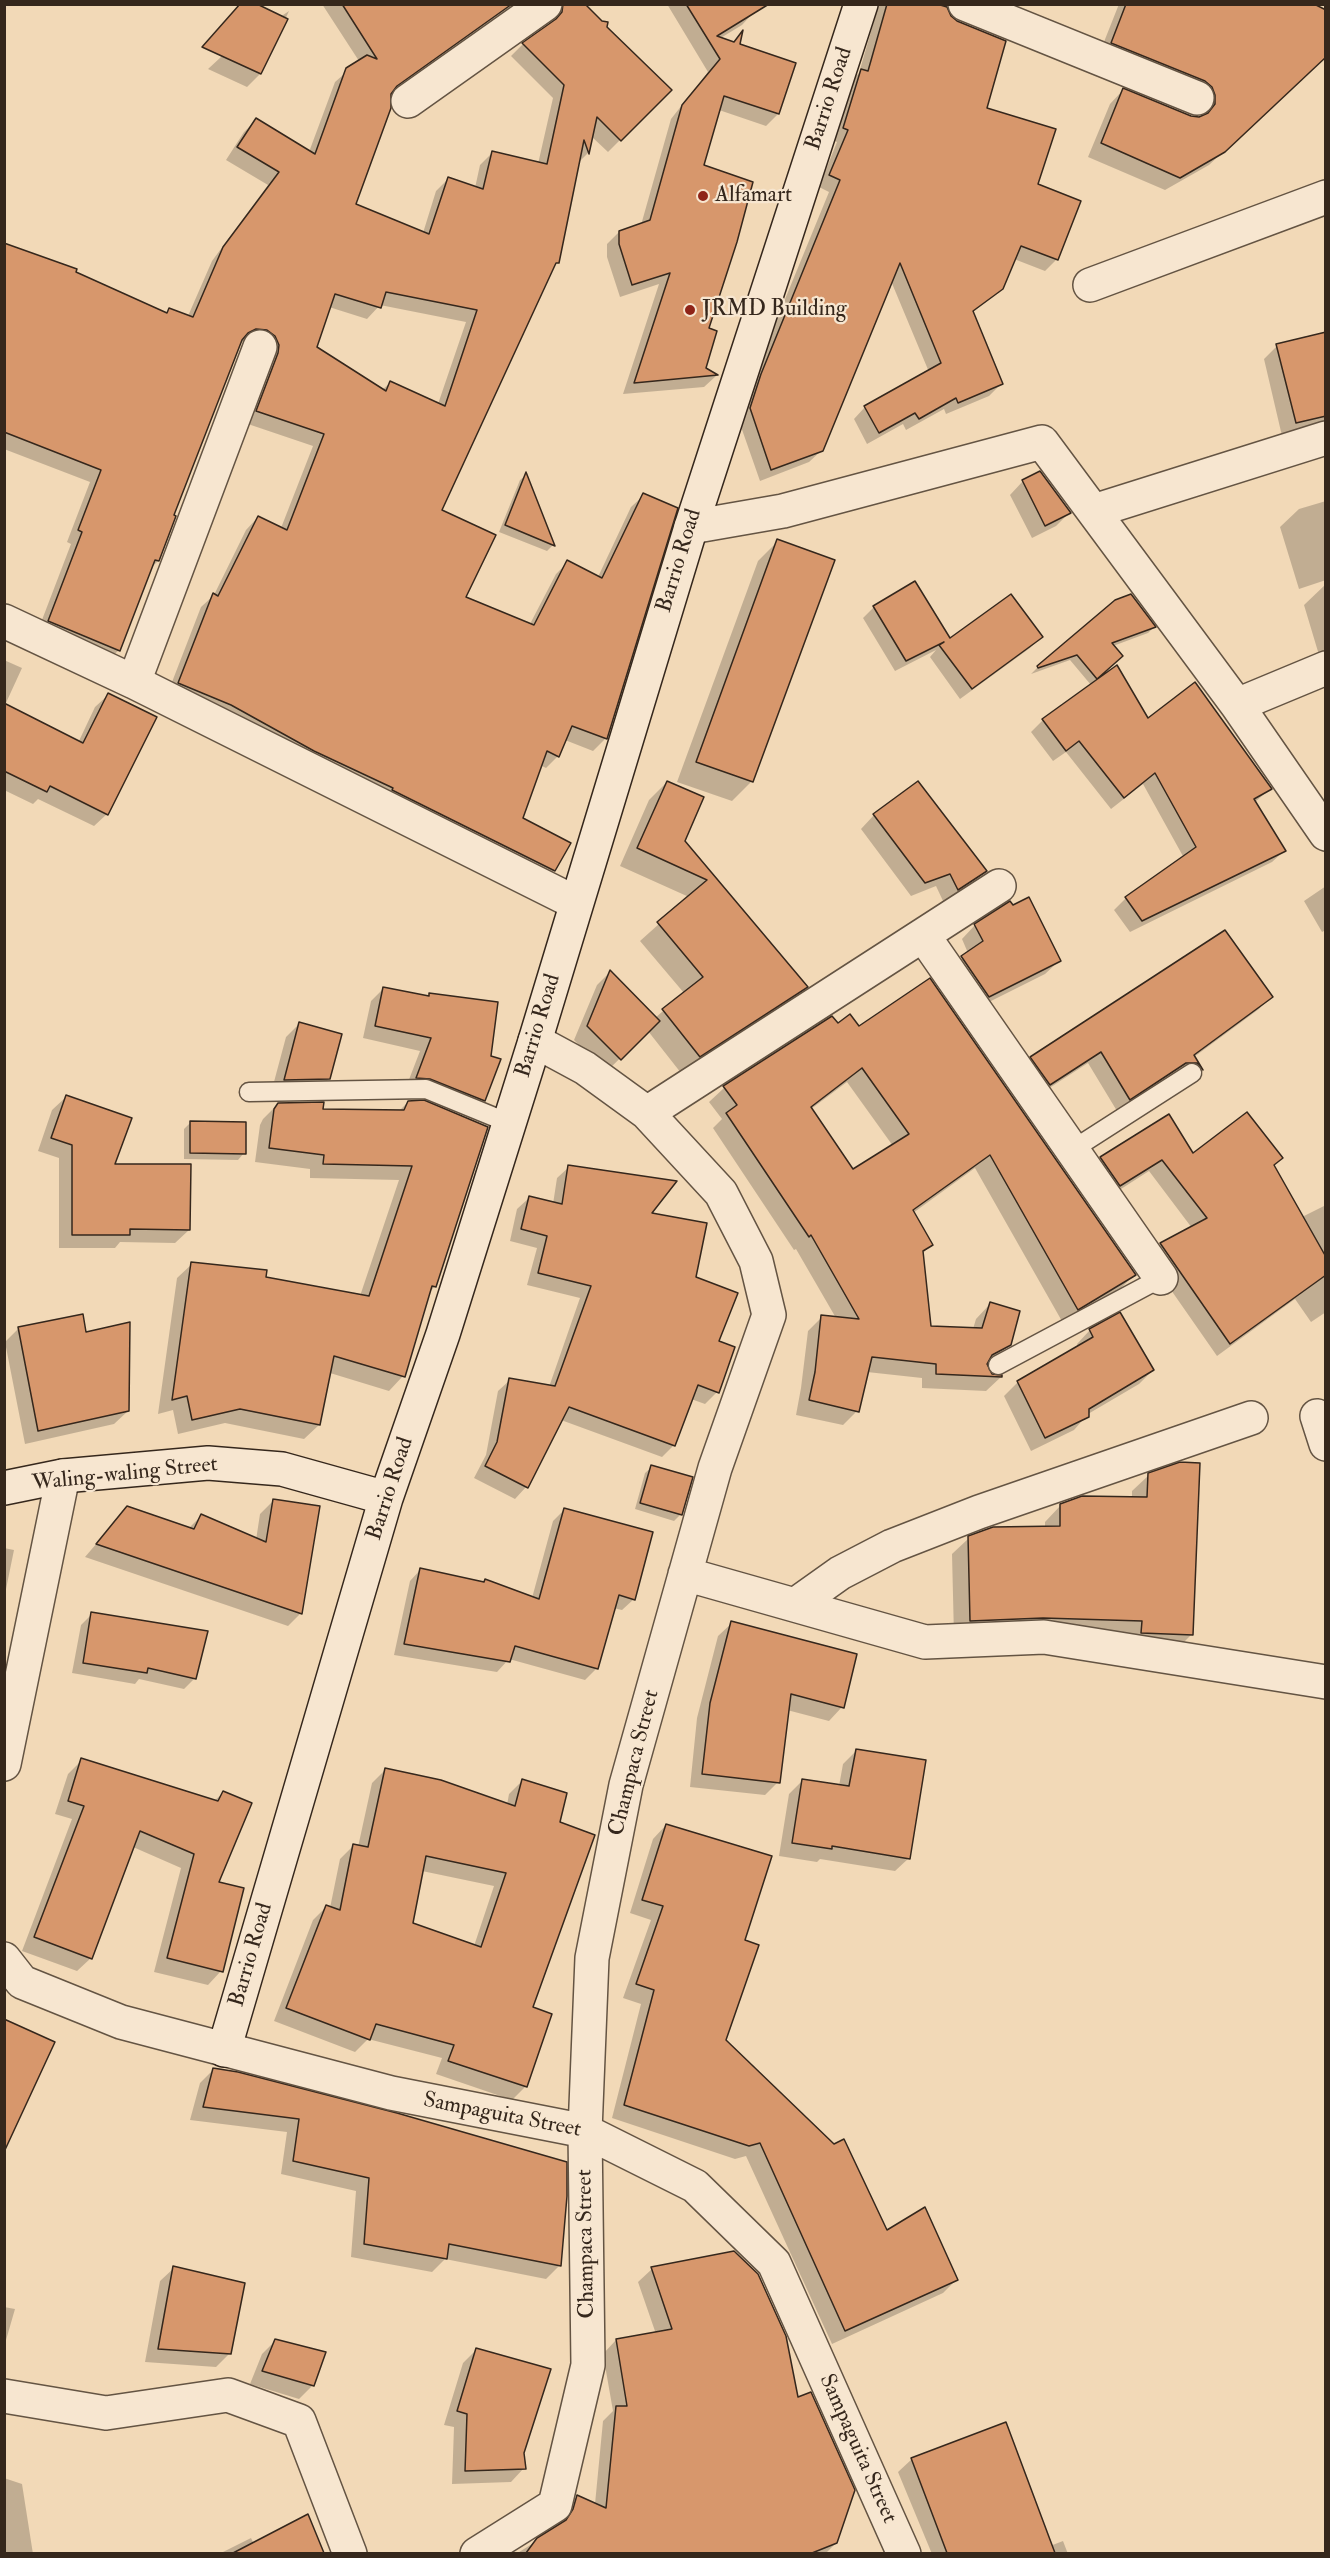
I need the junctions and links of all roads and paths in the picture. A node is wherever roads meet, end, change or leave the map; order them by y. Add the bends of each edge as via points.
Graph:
1 (545, 4) edge
2 (861, 4) edge
3 (965, 4) edge
4 (1197, 98) dead end
5 (408, 101) dead end
6 (1326, 197) edge
7 (1090, 285) dead end
8 (260, 347) dead end
9 (1326, 438) edge
10 (1094, 510) junction
11 (691, 527) junction
12 (4, 621) edge
13 (1326, 668) edge
14 (134, 682) junction
15 (1237, 705) junction
16 (1326, 834) edge
17 (999, 886) dead end
18 (576, 903) junction
19 (923, 934) junction
20 (535, 1041) junction
21 (1192, 1073) dead end
22 (249, 1092) dead end
23 (647, 1113) junction
24 (509, 1123) junction
25 (1072, 1150) junction
26 (1161, 1278) joint
27 (998, 1365) dead end
28 (1251, 1418) dead end
29 (63, 1476) junction
30 (4, 1488) edge
31 (386, 1498) junction
32 (685, 1574) junction
33 (795, 1605) junction
34 (1326, 1682) edge
35 (4, 1764) edge
36 (4, 1959) edge
37 (224, 2050) junction
38 (585, 2131) junction
39 (4, 2396) edge
40 (350, 2553) edge
41 (477, 2553) edge
42 (904, 2553) edge

1 - 5 street
2 - 11 street, Barrio Road
3 - 4 street
6 - 7 street
8 - 14 street
9 - 10 street
10 - 11 street via 1042,442 783,511
10 - 15 street
11 - 18 street, Barrio Road
12 - 14 street
13 - 15 street
14 - 18 street
15 - 16 street
17 - 19 street
18 - 20 street, Barrio Road
19 - 23 street
19 - 25 street
20 - 23 street, Champaca Street via 585,1068
20 - 24 street, Barrio Road
21 - 25 lane
22 - 24 lane via 426,1089
23 - 32 street, Champaca Street via 721,1193 756,1261 769,1316 715,1468
24 - 31 street, Barrio Road via 443,1334
25 - 26 street
26 - 27 lane
28 - 33 street via 892,1546 840,1573
29 - 30 street, Waling-waling Street
29 - 31 street, Waling-waling Street via 208,1463 282,1469
29 - 35 street
31 - 37 street, Barrio Road
32 - 33 street
32 - 38 street, Champaca Street via 626,1785 592,1958
33 - 34 street via 925,1642 1044,1637
36 - 37 street, Sampaguita Street via 22,1982 121,2022
37 - 38 street, Sampaguita Street via 391,2094
38 - 41 street, Champaca Street via 588,2365 555,2505
38 - 42 street, Sampaguita Street via 695,2186 774,2263
39 - 40 street via 106,2413 228,2395 299,2421

